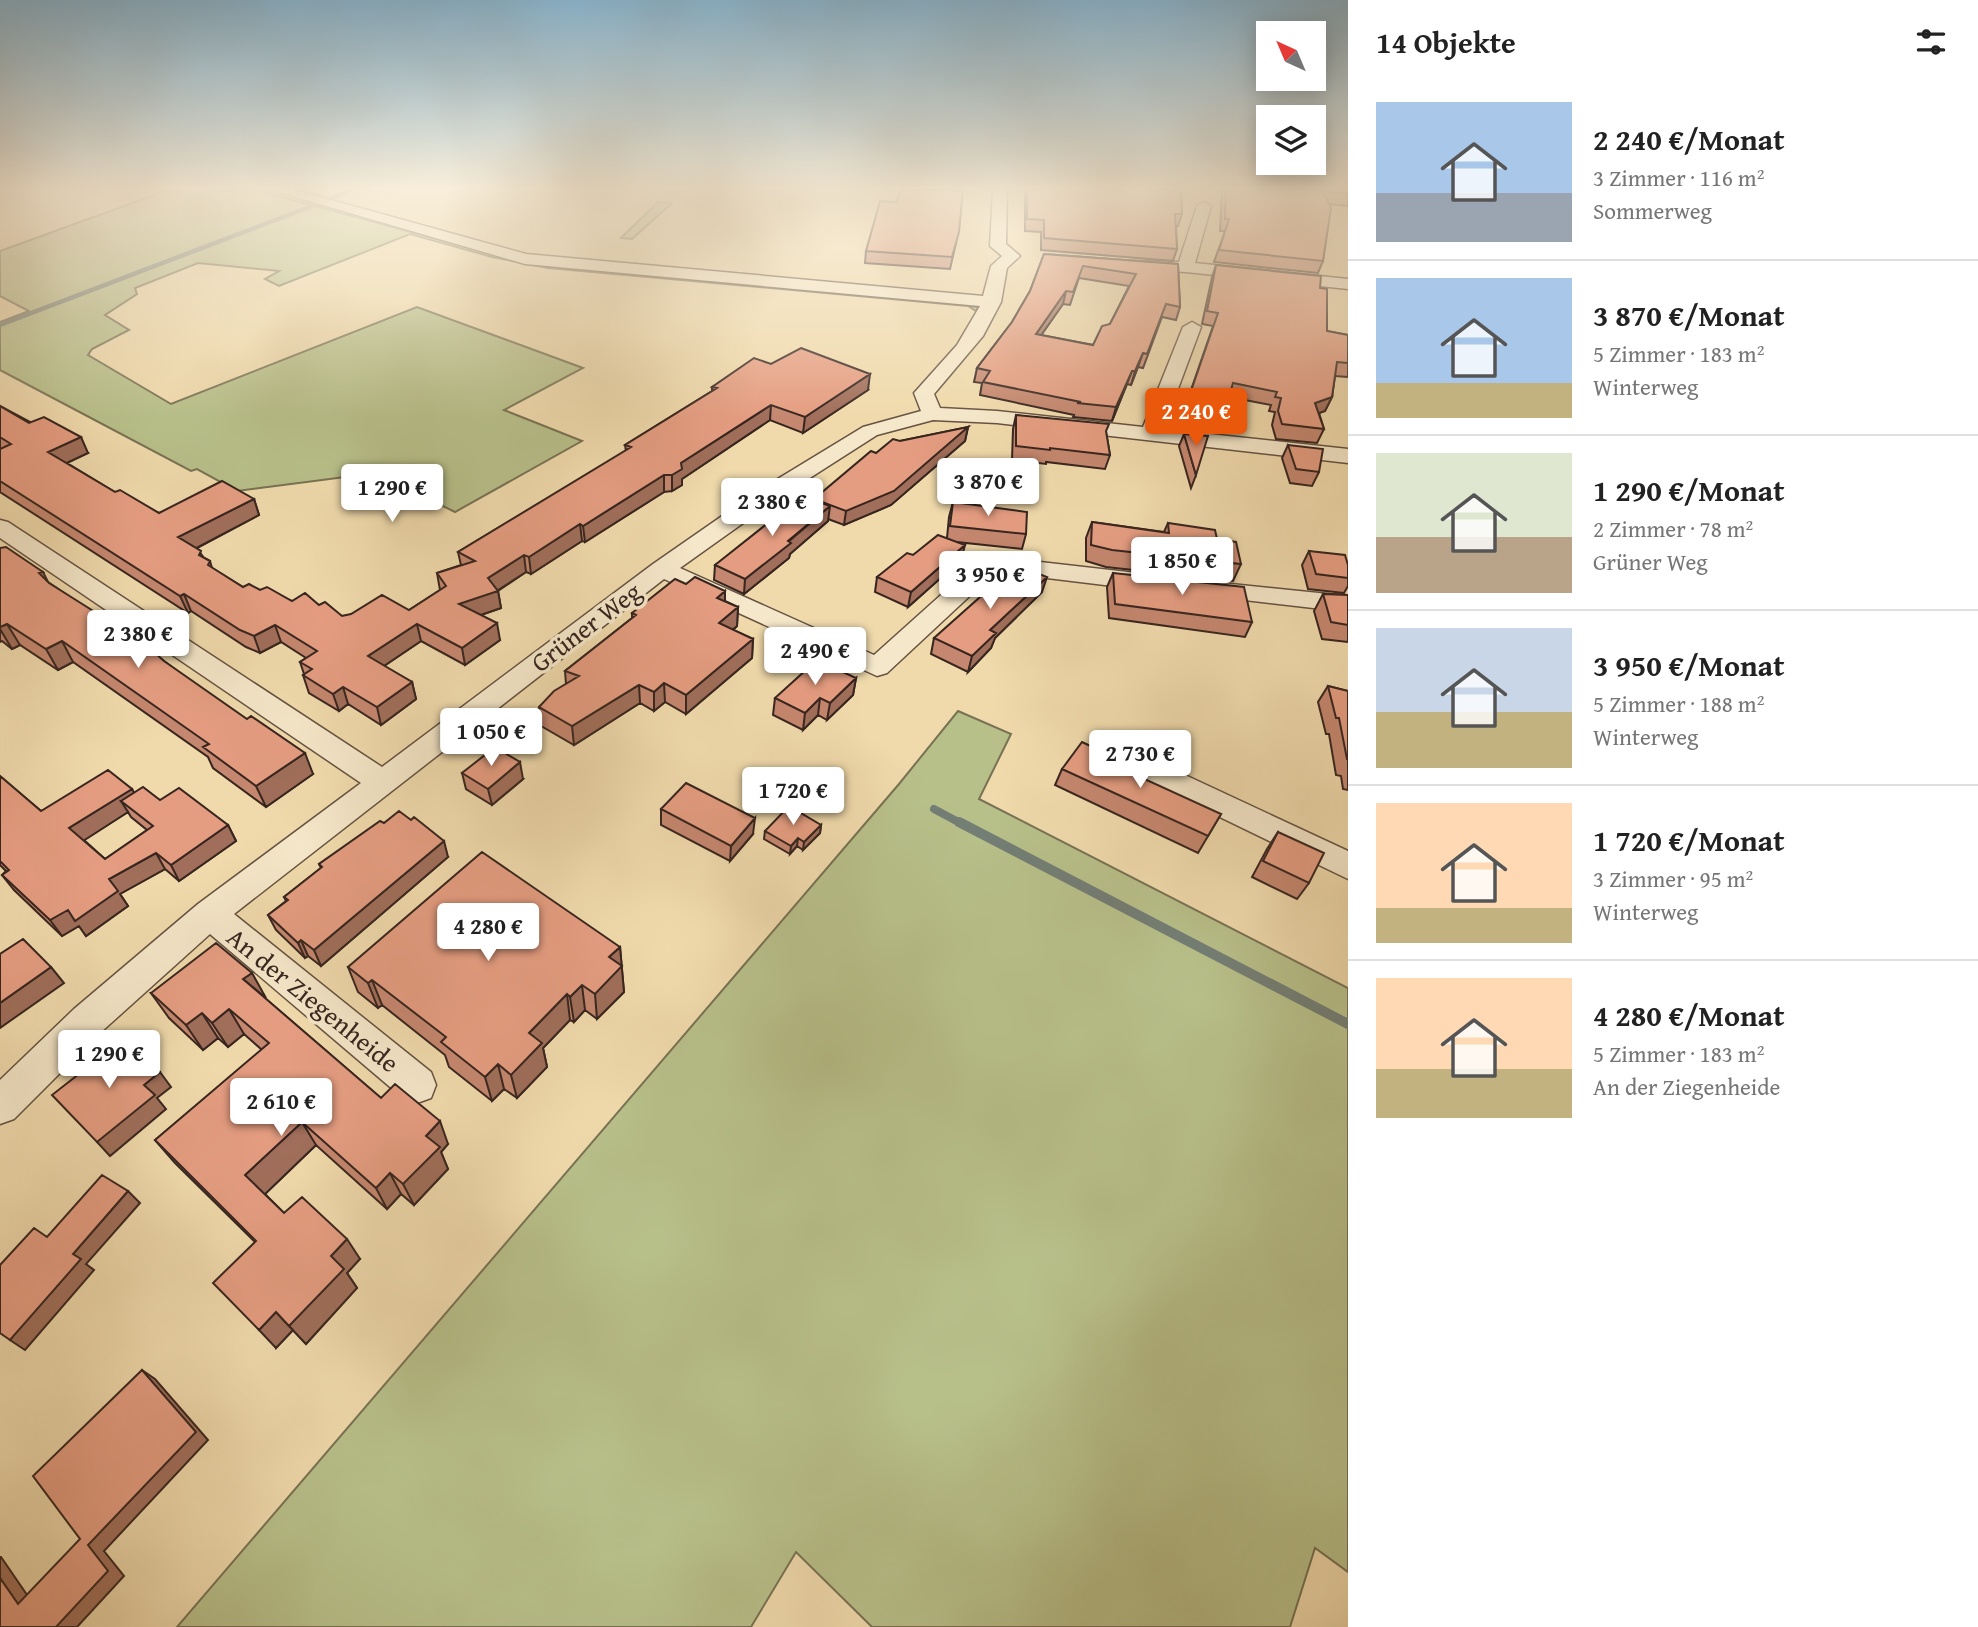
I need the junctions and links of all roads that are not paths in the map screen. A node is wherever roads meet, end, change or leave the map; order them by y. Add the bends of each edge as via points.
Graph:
1 (599, 266) edge
2 (999, 266) edge
3 (1128, 266) edge
4 (1186, 267) joint
5 (1348, 285) edge
6 (992, 302) junction
7 (1192, 327) dead end
8 (932, 414) junction
9 (1151, 434) junction
10 (1348, 456) edge
11 (0, 527) edge
12 (662, 569) junction
13 (1348, 604) edge
14 (1142, 766) dead end
15 (382, 782) junction
16 (1348, 866) edge
17 (210, 915) junction
18 (417, 1085) dead end
19 (0, 1106) edge

1 - 6 street
2 - 6 street
3 - 4 street
4 - 5 street
6 - 8 street via 981,328 924,393
7 - 9 street
8 - 9 street, Grüner Weg
8 - 12 street, Grüner Weg via 870,431
9 - 10 street, Grüner Weg
11 - 15 street
12 - 13 street via 877,667 980,573 1005,565
12 - 15 street, Grüner Weg
14 - 16 street
15 - 17 street, Grüner Weg
17 - 18 street, An der Ziegenheide
17 - 19 street, Grüner Weg via 87,1021

